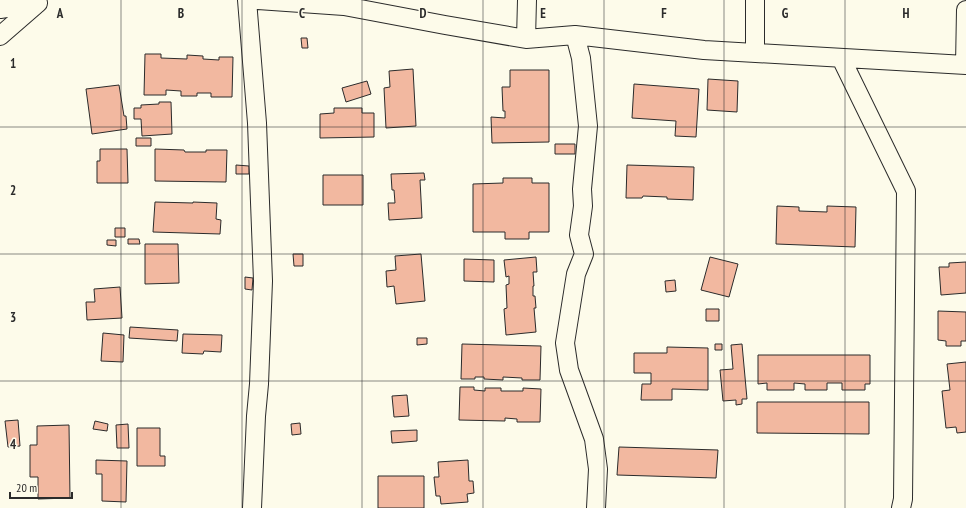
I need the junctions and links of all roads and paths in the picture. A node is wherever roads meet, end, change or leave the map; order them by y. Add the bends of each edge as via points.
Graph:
1 (247, 0) edge
2 (258, 0) edge
3 (527, 0) edge
4 (755, 0) edge
5 (42, 2) edge
6 (0, 9) edge
7 (966, 10) edge
8 (574, 35) junction
9 (0, 36) edge
10 (526, 39) junction
11 (755, 53) junction
12 (841, 58) junction
13 (965, 65) edge
14 (252, 508) edge
15 (596, 508) edge
16 (901, 508) edge

1 - 14 street via 257,123 263,281
2 - 10 street via 344,6
3 - 10 street
4 - 11 street
5 - 6 street
5 - 9 street
7 - 13 street
8 - 10 street
8 - 11 street via 704,50
8 - 15 street via 581,58 588,126 579,234 584,254 576,274 565,343 569,370 594,439 598,469
11 - 12 street
12 - 13 street
12 - 16 street via 906,191

